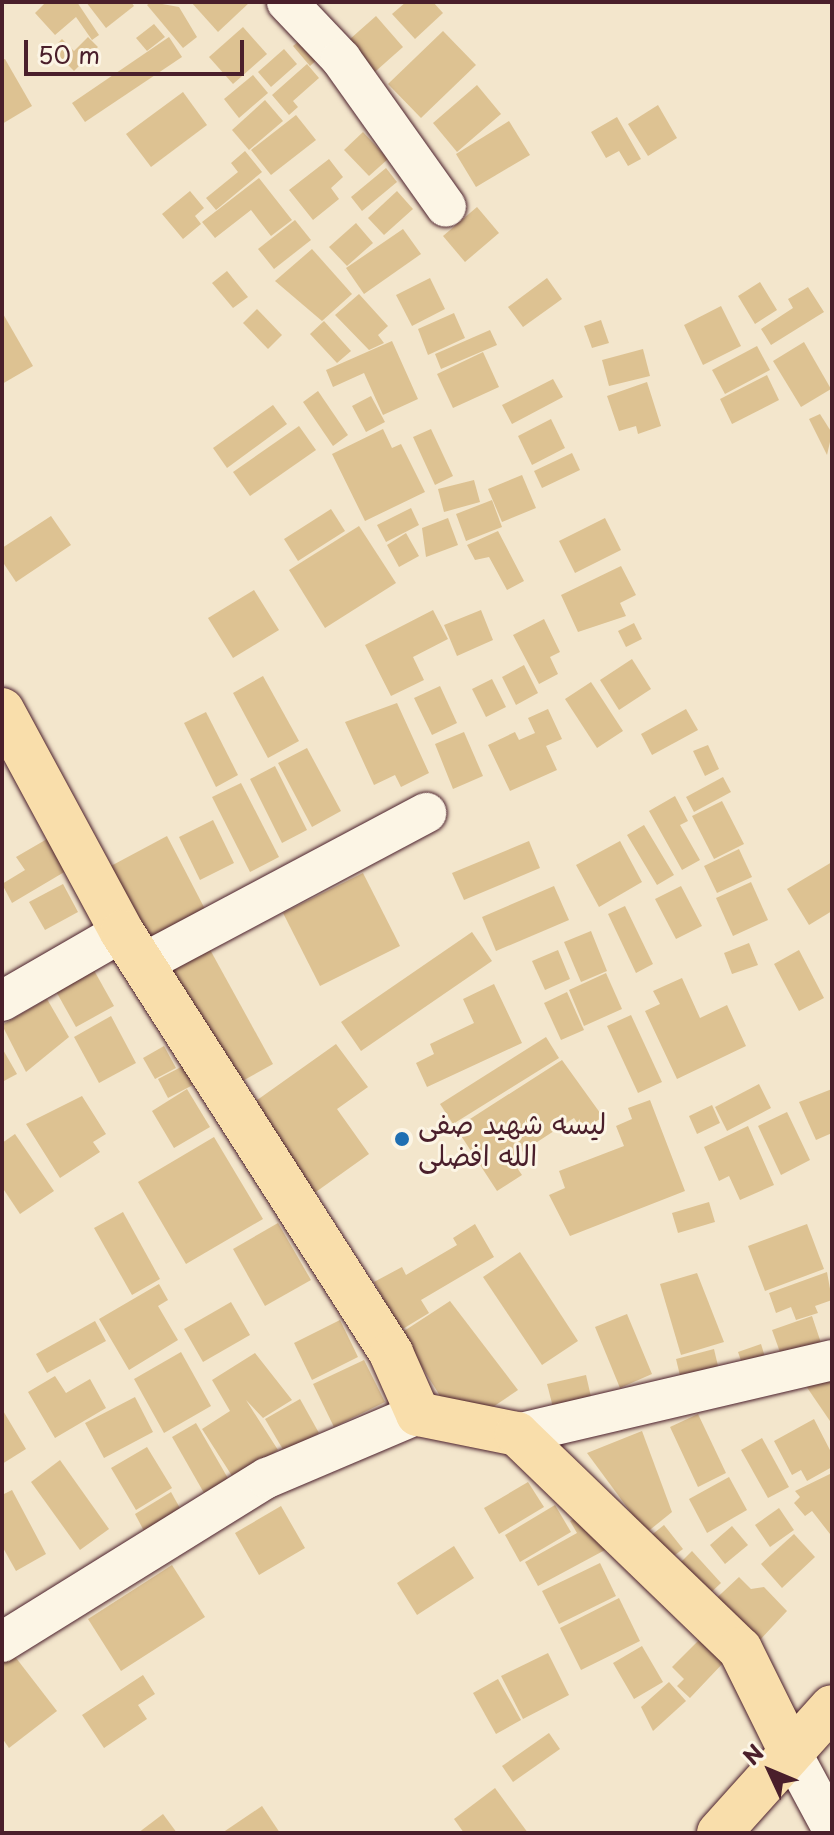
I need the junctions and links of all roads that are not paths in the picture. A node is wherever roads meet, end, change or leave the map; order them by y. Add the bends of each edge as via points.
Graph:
1 (287, 2) edge
2 (446, 207) dead end
3 (2, 710) edge
4 (426, 813) dead end
5 (132, 948) junction
6 (2, 1001) edge
7 (832, 1360) edge
8 (418, 1414) junction
9 (517, 1434) junction
10 (6, 1632) edge
11 (829, 1713) edge
12 (791, 1752) junction
13 (832, 1828) edge
14 (719, 1833) edge

1 - 2 street via 341,59
3 - 5 main road
4 - 5 street
5 - 6 street
5 - 8 main road via 391,1353
7 - 9 street
8 - 9 main road
8 - 10 street via 267,1478
9 - 12 main road via 740,1649
11 - 12 main road
12 - 13 street
12 - 14 main road

